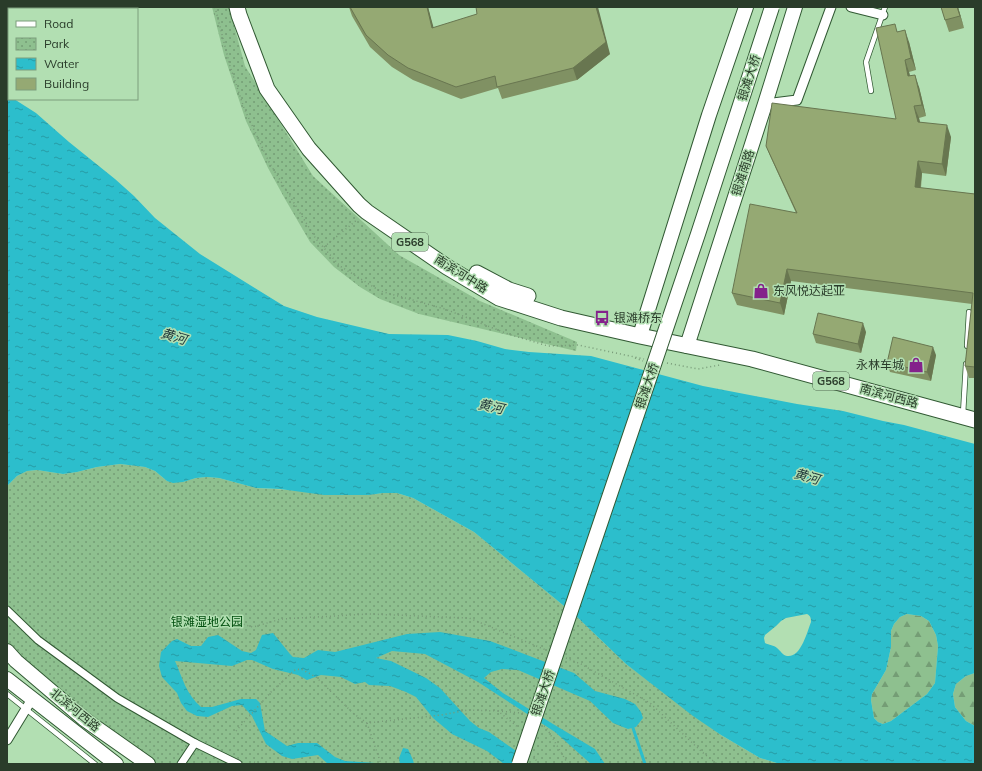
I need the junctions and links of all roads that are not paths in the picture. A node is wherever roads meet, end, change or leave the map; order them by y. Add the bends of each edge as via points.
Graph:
1 (237, 7) edge
2 (246, 7) edge
3 (746, 7) edge
4 (762, 7) edge
5 (772, 7) edge
6 (795, 7) edge
7 (831, 7) edge
8 (851, 7) edge
9 (884, 11) edge
10 (871, 91) dead end
11 (765, 104) junction
12 (970, 312) edge
13 (641, 332) junction
14 (688, 342) junction
15 (967, 349) edge
16 (967, 357) edge
17 (969, 414) edge
18 (7, 610) edge
19 (7, 651) edge
20 (7, 678) edge
21 (7, 694) edge
22 (29, 704) junction
23 (7, 740) edge
24 (195, 743) junction
25 (95, 764) edge
26 (116, 764) edge
27 (148, 764) edge
28 (181, 764) edge
29 (238, 764) edge
30 (510, 764) edge
31 (519, 764) edge

1 - 13 highway, 南滨河中路 / G568 via 267,89 309,149 367,212 447,267 500,298 561,318
2 - 13 highway, 南滨河中路 / G568 via 276,86 315,143 366,199 451,260 509,290
3 - 13 main road
4 - 30 main road, 银滩大桥 via 687,239
5 - 31 main road, 银滩大桥, bridge
6 - 11 main road, 银滩南路
7 - 11 street via 797,100
8 - 9 street
9 - 10 lane via 866,62
11 - 14 main road, 银滩南路
12 - 15 lane
13 - 14 highway, 南滨河中路 / G568
14 - 17 highway, 南滨河西路 / G568
16 - 17 lane
18 - 24 street via 38,640 118,698
19 - 27 main road, 北滨河西路 via 84,719
20 - 22 main road, 北滨河西路
21 - 22 lane
22 - 23 street
22 - 25 lane
22 - 26 main road, 北滨河西路
24 - 28 street
24 - 29 street

